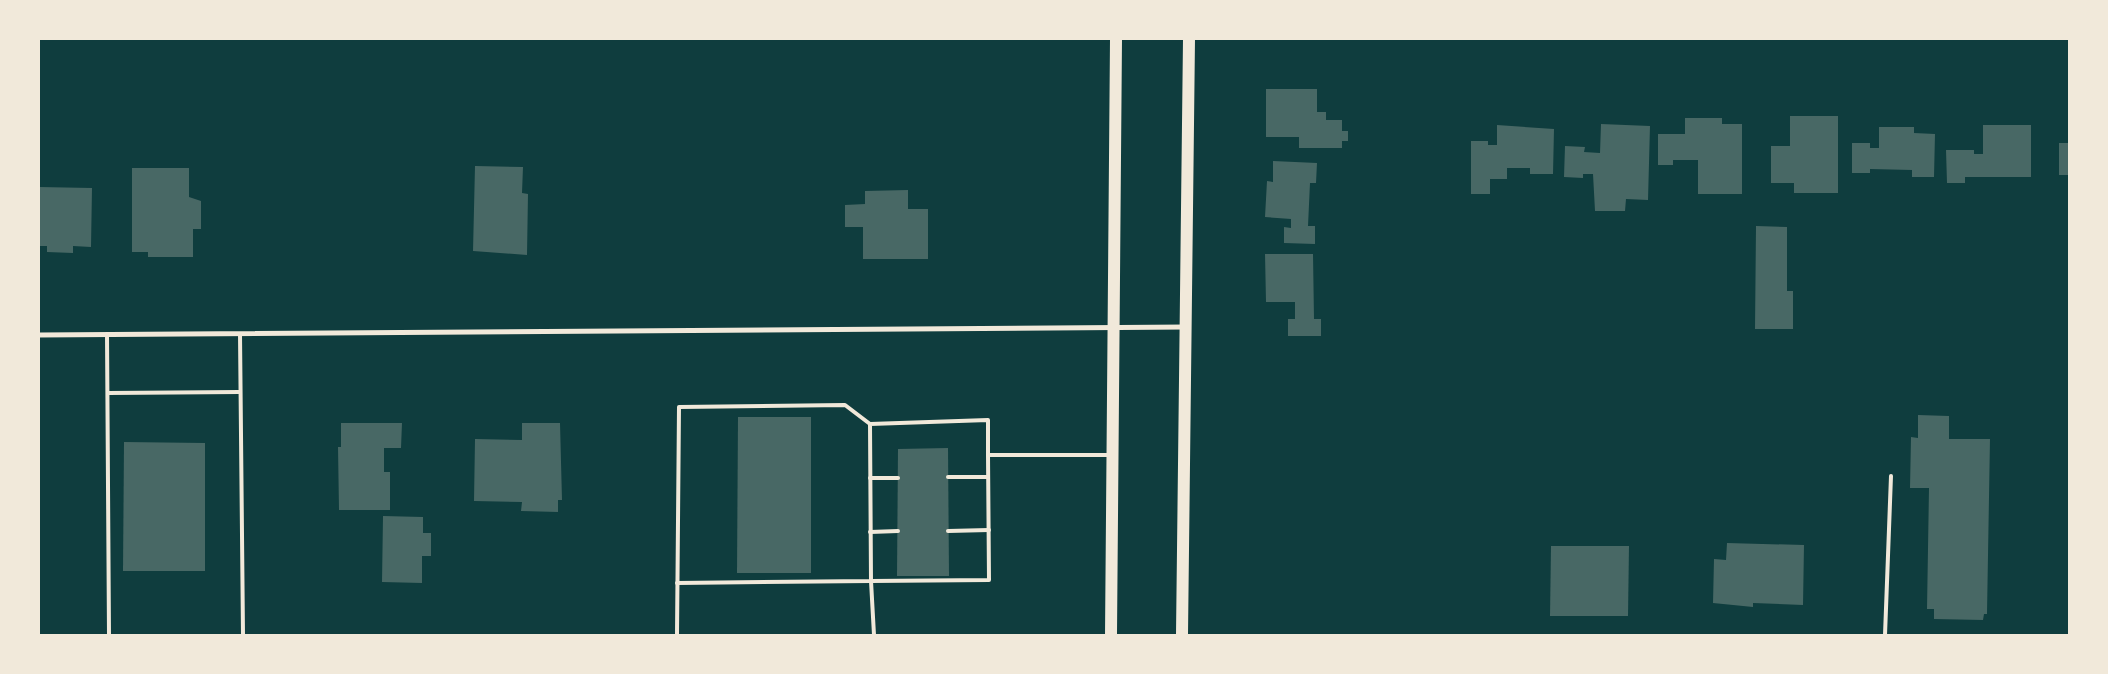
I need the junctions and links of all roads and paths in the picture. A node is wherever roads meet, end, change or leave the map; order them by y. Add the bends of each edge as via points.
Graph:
1 (1116, 39) edge
2 (1189, 39) edge
3 (1187, 327) junction
4 (1114, 328) junction
5 (107, 334) junction
6 (240, 334) junction
7 (39, 335) edge
8 (240, 392) junction
9 (108, 393) junction
10 (870, 424) junction
11 (1113, 455) junction
12 (988, 456) junction
13 (1891, 476) dead end
14 (948, 477) dead end
15 (988, 477) junction
16 (870, 478) junction
17 (898, 478) dead end
18 (989, 530) junction
19 (898, 531) dead end
20 (948, 531) dead end
21 (870, 532) junction
22 (871, 581) junction
23 (677, 583) junction
24 (109, 635) edge
25 (243, 635) edge
26 (677, 635) edge
27 (874, 635) edge
28 (1111, 635) edge
29 (1182, 635) edge
30 (1885, 635) edge

1 - 4 main road
2 - 3 main road
3 - 4 street
3 - 29 main road
4 - 6 street
4 - 11 main road
5 - 6 street
5 - 7 street
5 - 9 lane
6 - 8 lane
8 - 9 lane
8 - 25 lane
9 - 24 lane
10 - 12 lane via 988,420
10 - 16 lane
10 - 23 lane via 845,405 679,407
11 - 12 lane
11 - 28 main road
12 - 15 lane
13 - 30 lane
14 - 15 lane
15 - 18 lane
16 - 17 lane
16 - 21 lane
18 - 20 lane
18 - 22 lane via 989,580
19 - 21 lane
21 - 22 lane
22 - 23 lane
22 - 27 lane
23 - 26 lane

